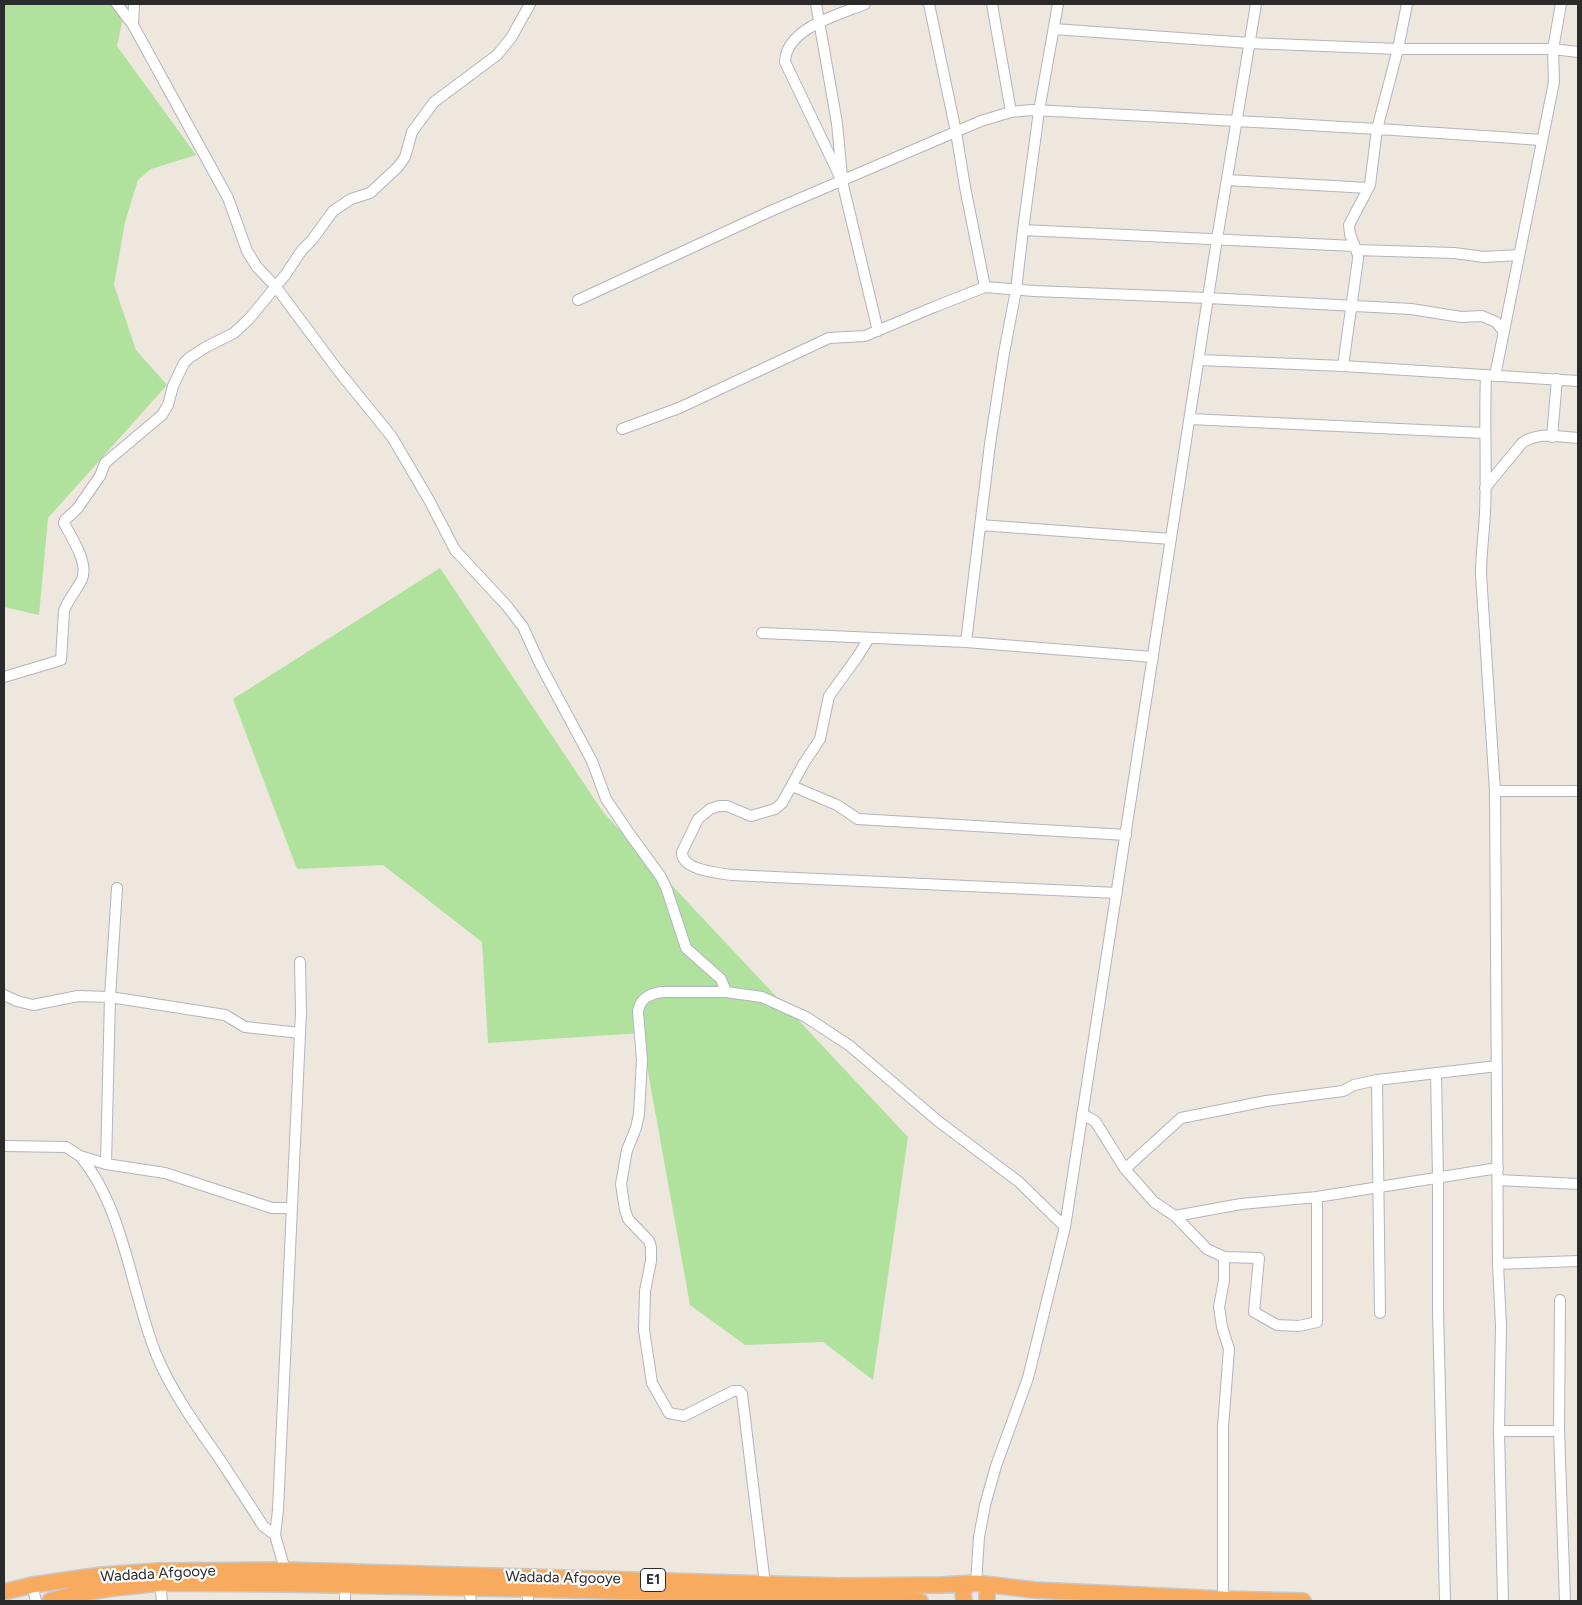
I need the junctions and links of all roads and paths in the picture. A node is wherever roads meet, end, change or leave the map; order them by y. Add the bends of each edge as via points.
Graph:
1 (117, 4) edge
2 (134, 4) edge
3 (530, 4) edge
4 (816, 4) edge
5 (865, 4) edge
6 (929, 4) edge
7 (992, 4) edge
8 (1058, 4) edge
9 (1256, 4) edge
10 (1407, 4) edge
11 (1561, 4) edge
12 (820, 23) junction
13 (133, 25) junction
14 (1054, 29) junction
15 (1249, 43) junction
16 (1398, 49) junction
17 (1553, 49) junction
18 (1578, 52) edge
19 (1039, 111) junction
20 (1011, 112) junction
21 (1236, 122) junction
22 (1377, 129) junction
23 (956, 132) junction
24 (1541, 140) junction
25 (842, 180) junction
26 (1227, 180) junction
27 (1368, 188) junction
28 (1023, 230) junction
29 (1217, 239) junction
30 (1355, 248) junction
31 (1519, 255) junction
32 (276, 287) junction
33 (985, 287) junction
34 (1016, 290) junction
35 (1208, 298) junction
36 (578, 300) dead end
37 (1350, 307) junction
38 (878, 331) junction
39 (1504, 332) junction
40 (1199, 360) junction
41 (1343, 366) junction
42 (1490, 376) junction
43 (1557, 379) junction
44 (1578, 380) edge
45 (1190, 419) junction
46 (622, 430) dead end
47 (1484, 433) junction
48 (1552, 436) junction
49 (1578, 438) edge
50 (1485, 488) junction
51 (980, 525) junction
52 (1171, 539) junction
53 (762, 633) dead end
54 (869, 638) junction
55 (966, 642) junction
56 (1153, 657) junction
57 (4, 677) edge
58 (792, 786) junction
59 (1578, 790) edge
60 (1495, 791) junction
61 (1126, 834) junction
62 (117, 888) dead end
63 (1116, 894) junction
64 (300, 962) dead end
65 (726, 992) junction
66 (4, 995) edge
67 (110, 998) junction
68 (300, 1034) junction
69 (1497, 1066) junction
70 (1436, 1073) junction
71 (1377, 1080) junction
72 (1082, 1114) junction
73 (4, 1146) edge
74 (80, 1156) junction
75 (106, 1164) junction
76 (1498, 1168) junction
77 (1125, 1169) junction
78 (1438, 1178) junction
79 (1498, 1180) junction
80 (1578, 1184) edge
81 (1377, 1188) junction
82 (1318, 1197) junction
83 (292, 1208) junction
84 (1175, 1216) junction
85 (1065, 1226) junction
86 (1224, 1257) junction
87 (1578, 1261) edge
88 (1498, 1264) junction
89 (1560, 1300) dead end
90 (1380, 1313) dead end
91 (1499, 1431) junction
92 (1559, 1431) junction
93 (275, 1535) junction
94 (285, 1570) junction
95 (160, 1583) junction
96 (975, 1584) junction
97 (32, 1585) junction
98 (345, 1585) junction
99 (766, 1594) edge
100 (7, 1595) edge
101 (470, 1595) edge
102 (528, 1595) edge
103 (710, 1598) edge
104 (831, 1600) edge
105 (1223, 1600) junction
106 (36, 1601) edge
107 (50, 1601) edge
108 (162, 1601) edge
109 (345, 1601) edge
110 (920, 1601) edge
111 (964, 1601) edge
112 (987, 1601) edge
113 (1303, 1601) edge
114 (1445, 1601) edge
115 (1504, 1601) edge
116 (1565, 1601) edge

1 - 13 street
2 - 13 street
3 - 32 street via 497,56 434,102 412,132 405,157 398,167 370,193 333,211
4 - 12 street
5 - 12 street
6 - 23 street
7 - 20 street
8 - 14 street
9 - 15 street
10 - 16 street
11 - 17 street
12 - 25 street via 837,124
12 - 25 street via 798,34 785,53 785,62
13 - 32 street via 228,198 248,251 257,267
14 - 15 street
14 - 19 street
15 - 16 street
15 - 21 street
16 - 17 street
16 - 22 street
17 - 18 street
17 - 24 street via 1554,82
19 - 20 street
19 - 21 street
19 - 28 street
20 - 23 street
21 - 22 street
21 - 26 street
22 - 24 street
22 - 27 street
23 - 25 street
23 - 33 street
24 - 31 street
25 - 36 street
25 - 38 street
26 - 27 street
26 - 29 street
27 - 30 street via 1349,225
28 - 29 street
28 - 34 street
29 - 30 street
29 - 35 street
30 - 31 street via 1484,257
30 - 37 street via 1358,260
31 - 39 street
32 - 57 street via 234,333 184,363 162,415 105,464 77,509 65,520 64,524 79,551 83,578 64,611 61,660
32 - 65 street via 392,437 455,550 523,627 592,761 606,799 662,877 686,948 721,979
33 - 34 street
33 - 38 street
34 - 35 street
34 - 51 street
35 - 37 street
35 - 40 street
37 - 39 street via 1482,316 1496,322
37 - 41 street
38 - 46 street via 865,336 829,338 679,408
39 - 42 street
40 - 41 street
40 - 45 street
41 - 42 street
42 - 43 street
42 - 47 street
43 - 44 street
43 - 48 street
45 - 47 street
45 - 52 street
47 - 50 street
48 - 49 street
48 - 50 street via 1534,436 1522,443
50 - 60 street via 1481,574
51 - 52 street
51 - 55 street
52 - 56 street
53 - 54 street
54 - 55 street
54 - 58 street via 829,696 820,739
55 - 56 street
56 - 61 street
58 - 61 street via 838,805 858,819
58 - 63 street via 775,809 757,815 751,816 728,806 719,806 702,814 682,852 685,862 707,871 732,875
59 - 60 street
60 - 69 street
61 - 63 street
62 - 67 street
63 - 72 street
64 - 68 street
65 - 85 street via 762,997 806,1017 850,1046 938,1121 1019,1182
65 - 99 street via 662,992 647,996 639,1005 642,1060 639,1114 621,1184 628,1219 651,1247 652,1262 644,1291 644,1330 652,1383 664,1407 669,1413 684,1416 733,1391 742,1394
66 - 67 street via 33,1005 78,996
67 - 68 street via 225,1015 245,1027
67 - 75 street
68 - 83 street
69 - 70 street
69 - 76 street
70 - 71 street
70 - 78 street
71 - 77 street via 1343,1090 1181,1118
71 - 81 street
72 - 77 street via 1095,1121
72 - 85 street
73 - 74 street via 66,1147
74 - 75 street
74 - 93 street via 103,1190 156,1354 180,1402 262,1526
75 - 83 street via 165,1172 272,1208
76 - 78 street
76 - 79 street
77 - 84 street via 1154,1202
78 - 81 street
78 - 114 street
79 - 80 street
79 - 88 street
81 - 82 street
81 - 90 street
82 - 84 street via 1242,1204
82 - 86 street via 1316,1322 1299,1326 1277,1325 1254,1312 1259,1258
83 - 93 street
84 - 86 street via 1207,1249
85 - 96 street via 1028,1378 996,1466 982,1518
86 - 105 street via 1219,1307 1229,1349 1223,1426
87 - 88 street
88 - 91 street via 1501,1326
89 - 92 street
91 - 92 street
91 - 115 street
92 - 116 street
93 - 94 street
94 - 97 highway, Wadada Afgooye / E1 via 158,1570
94 - 99 highway, Wadada Afgooye / E1
95 - 98 highway, Wadada Afgooye / E1
95 - 107 highway, Wadada Afgooye / E1 via 75,1594
95 - 108 street
96 - 99 highway, Wadada Afgooye / E1 via 840,1586
96 - 105 highway, Wadada Afgooye / E1
96 - 111 highway via 963,1594
96 - 112 highway via 987,1590
97 - 100 highway, Wadada Afgooye / E1
97 - 106 street
98 - 101 highway, Wadada Afgooye / E1
98 - 109 street
99 - 103 highway, Wadada Afgooye / E1
99 - 104 highway, Wadada Afgooye / E1
101 - 102 highway, Wadada Afgooye / E1
102 - 103 highway, Wadada Afgooye / E1
104 - 110 highway, Wadada Afgooye / E1
105 - 113 highway, Wadada Afgooye / E1

